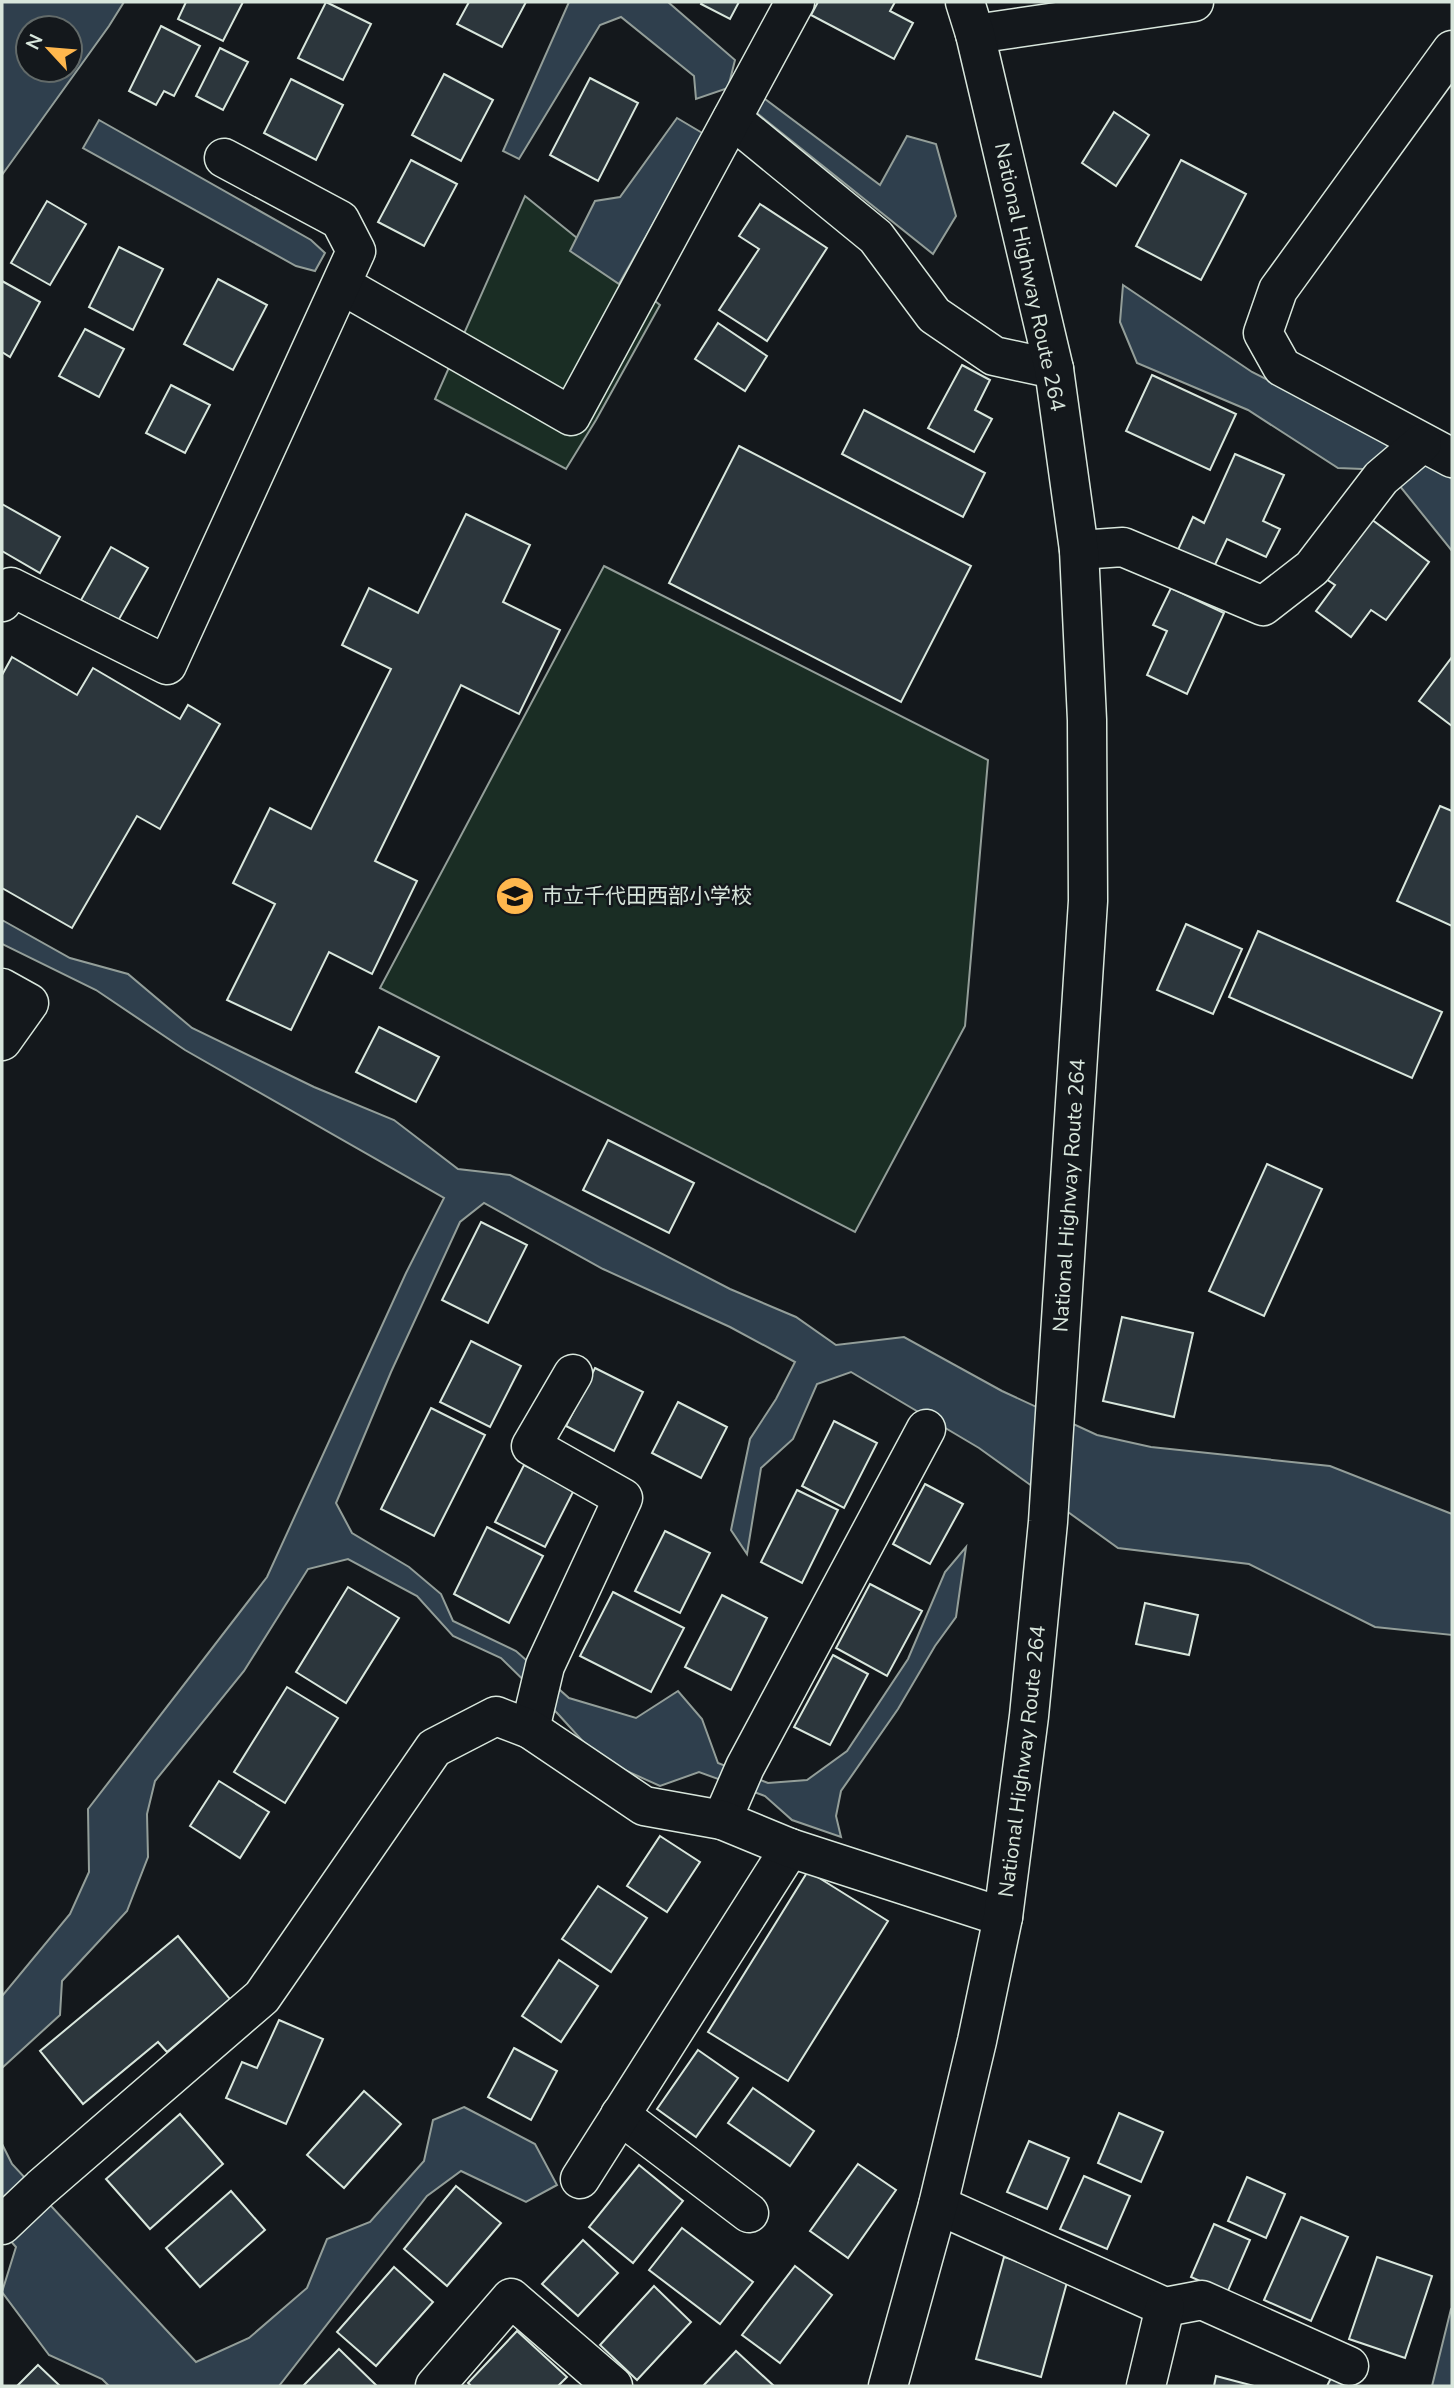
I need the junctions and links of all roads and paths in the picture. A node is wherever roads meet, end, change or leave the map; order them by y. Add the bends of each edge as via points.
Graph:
1 (795, 2) edge
2 (1194, 2) edge
3 (970, 18) edge
4 (1452, 50) edge
5 (732, 119) junction
6 (224, 158) dead end
7 (342, 285) junction
8 (1054, 369) junction
9 (1437, 450) edge
10 (1079, 550) junction
11 (2, 602) edge
12 (2, 988) edge
13 (2, 1041) edge
14 (573, 1374) dead end
15 (926, 1429) dead end
16 (530, 1729) junction
17 (733, 1793) junction
18 (790, 1847) junction
19 (1003, 1917) junction
20 (620, 2115) junction
21 (580, 2179) dead end
22 (938, 2205) junction
23 (750, 2213) dead end
24 (2, 2225) edge
25 (1165, 2307) junction
26 (1349, 2366) dead end
27 (435, 2386) edge
28 (613, 2386) edge
29 (888, 2386) edge
30 (1146, 2386) edge

1 - 5 main road
2 - 3 main road
3 - 8 main road, National Highway Route 264
4 - 9 main road via 1278,290 1262,333 1282,367
5 - 7 main road via 571,416
5 - 8 main road via 876,237 934,315 994,356
6 - 7 main road via 340,220 356,251
7 - 11 main road via 167,665 11,587
8 - 10 main road, National Highway Route 264
9 - 10 main road via 1381,478 1312,568 1263,606 1123,547
10 - 19 main road, National Highway Route 264 via 1087,720 1088,901 1048,1522
12 - 13 main road via 29,1003
14 - 16 main road via 531,1446 624,1498 545,1665
15 - 17 main road
16 - 17 main road via 644,1806
16 - 24 main road via 496,1716 434,1748 261,1997
17 - 18 main road
18 - 19 main road
18 - 20 main road
19 - 22 main road, National Highway Route 264
20 - 21 main road
20 - 23 main road
22 - 25 main road
22 - 29 main road, National Highway Route 264
25 - 26 main road via 1202,2300
25 - 30 main road
27 - 28 main road via 511,2298

